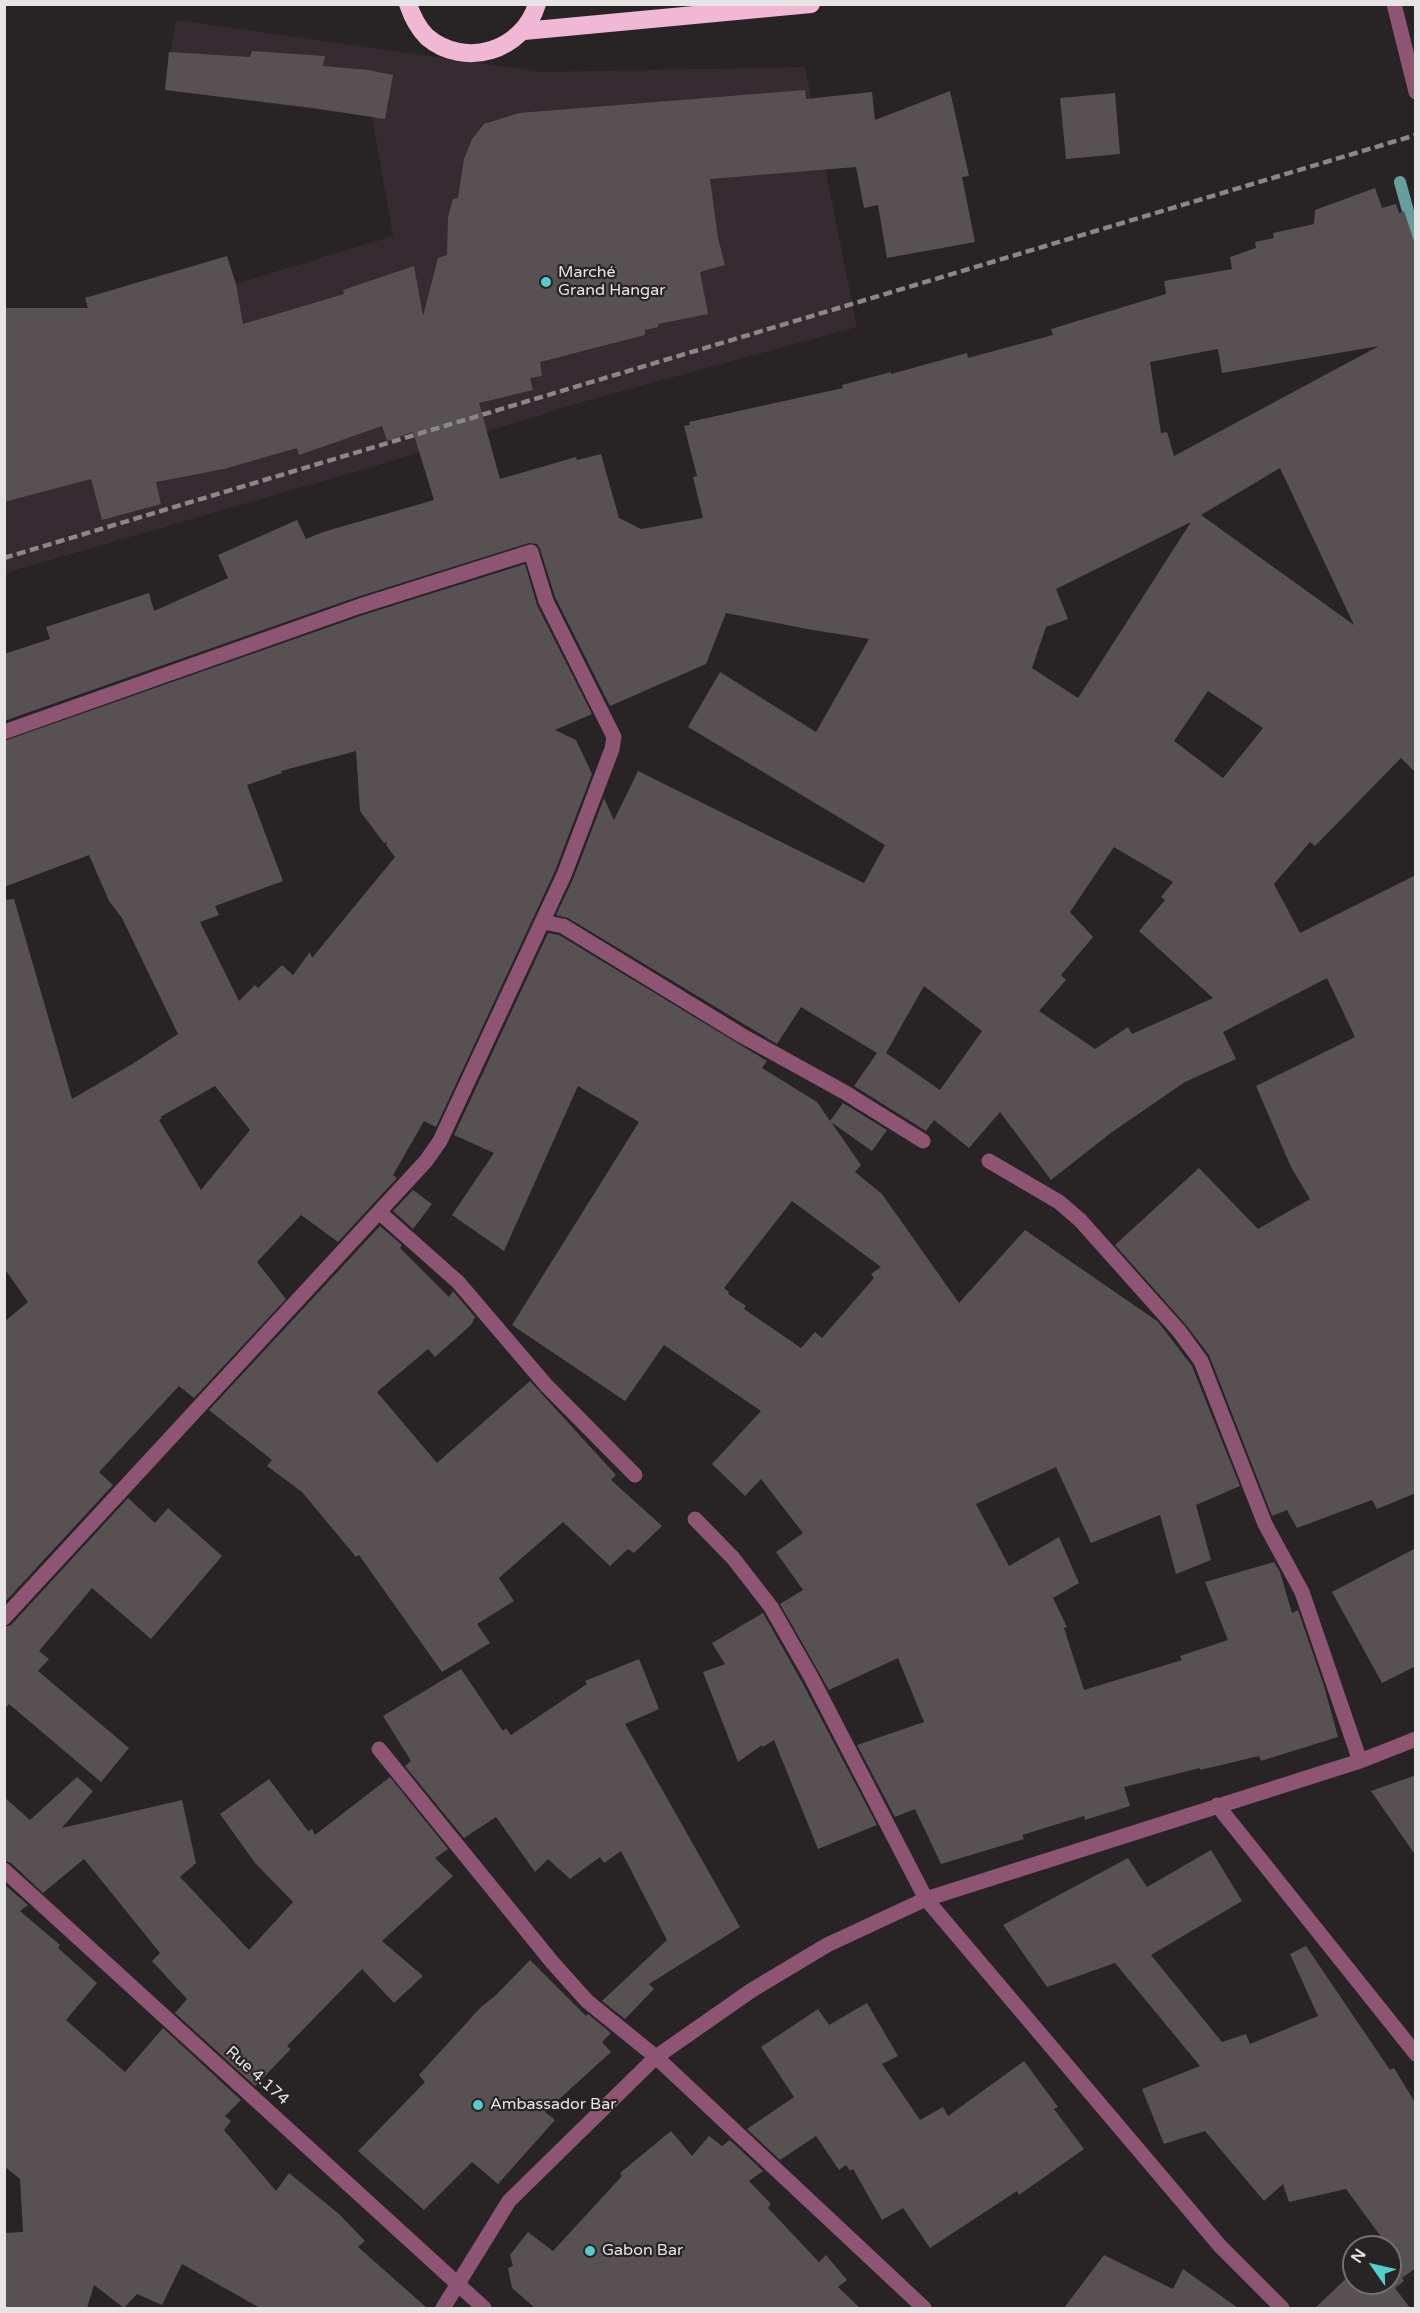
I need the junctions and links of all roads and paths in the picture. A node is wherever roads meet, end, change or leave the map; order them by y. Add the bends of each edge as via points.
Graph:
1 (537, 4) edge
2 (811, 4) edge
3 (1395, 4) edge
4 (407, 5) edge
5 (524, 31) junction
6 (1416, 92) edge
7 (4, 732) edge
8 (543, 922) junction
9 (923, 1141) dead end
10 (989, 1161) dead end
11 (379, 1212) junction
12 (635, 1475) dead end
13 (695, 1519) dead end
14 (4, 1618) edge
15 (1416, 1739) edge
16 (379, 1749) dead end
17 (1360, 1761) junction
18 (1217, 1805) junction
19 (4, 1870) edge
20 (926, 1899) junction
21 (1416, 2054) edge
22 (656, 2057) junction
23 (458, 2284) junction
24 (443, 2308) edge
25 (484, 2308) edge
26 (924, 2308) edge
27 (1282, 2308) edge

1 - 5 highway
2 - 5 highway
3 - 6 street
4 - 5 highway via 428,37 451,51 478,54 504,47
7 - 8 street via 349,609 531,552 546,602 614,737 580,837
8 - 9 street via 563,926
8 - 11 street via 440,1141
10 - 17 street via 1059,1202 1080,1220 1179,1331 1201,1362 1265,1524 1302,1592
11 - 12 street via 458,1282 546,1385
11 - 14 street
13 - 20 street via 733,1558 771,1607
15 - 17 street
16 - 22 street via 552,1962 580,1993
17 - 18 street
18 - 20 street
18 - 21 street
19 - 23 street, Rue 4.174
20 - 22 street via 827,1946 752,1990
20 - 27 street via 1220,2246
22 - 23 street via 509,2201
22 - 26 street
23 - 24 street
23 - 25 street, Rue 4.174

